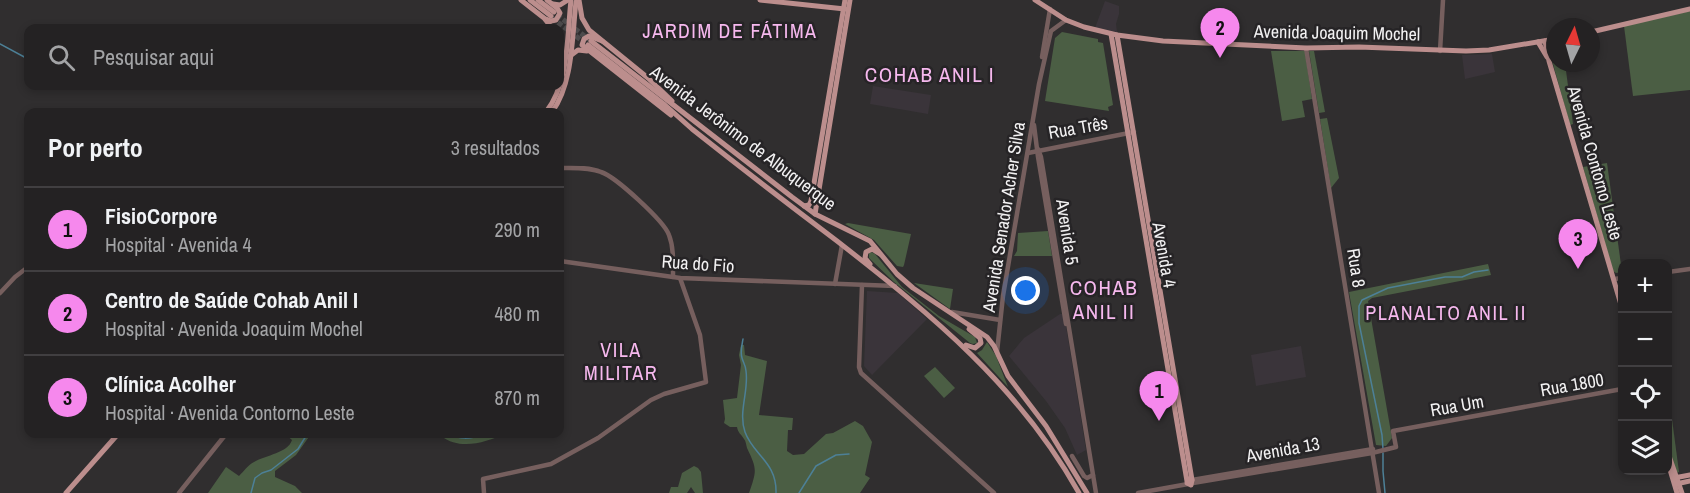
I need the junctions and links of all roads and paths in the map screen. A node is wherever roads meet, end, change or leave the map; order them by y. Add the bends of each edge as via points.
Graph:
1 (521, 0) edge
2 (530, 0) edge
3 (538, 0) edge
4 (570, 0) edge
5 (578, 0) edge
6 (760, 0) edge
7 (845, 0) edge
8 (850, 0) edge
9 (1030, 0) edge
10 (1035, 0) edge
11 (1443, 0) edge
12 (549, 2) edge
13 (846, 9) junction
14 (1690, 9) edge
15 (1049, 11) junction
16 (550, 16) junction
17 (1065, 20) junction
18 (551, 24) tunnel mouth
19 (1600, 30) edge
20 (1113, 35) junction
21 (602, 41) junction
22 (1545, 41) joint
23 (1538, 42) junction
24 (589, 46) junction
25 (1546, 46) edge
26 (1306, 48) junction
27 (1440, 51) junction
28 (570, 56) junction
29 (1546, 56) edge
30 (564, 64) edge
31 (1552, 72) edge
32 (1039, 84) junction
33 (559, 90) edge
34 (548, 108) edge
35 (554, 108) edge
36 (688, 117) junction
37 (1033, 119) junction
38 (1131, 133) junction
39 (1038, 149) junction
40 (1028, 153) junction
41 (564, 168) edge
42 (804, 206) junction
43 (815, 214) junction
44 (842, 245) junction
45 (564, 262) edge
46 (891, 266) junction
47 (1690, 269) edge
48 (24, 270) edge
49 (1672, 271) edge
50 (673, 277) junction
51 (884, 277) junction
52 (680, 278) junction
53 (1614, 279) junction
54 (1618, 279) edge
55 (835, 284) junction
56 (862, 285) junction
57 (895, 286) junction
58 (1618, 292) edge
59 (0, 293) edge
60 (946, 311) junction
61 (973, 316) junction
62 (1000, 320) junction
63 (1001, 327) junction
64 (959, 340) junction
65 (997, 354) junction
66 (1618, 390) edge
67 (1526, 407) joint
68 (111, 438) edge
69 (114, 438) edge
70 (223, 438) edge
71 (1396, 447) joint
72 (1372, 451) junction
73 (1072, 456) dead end
74 (1672, 469) edge
75 (1672, 473) edge
76 (1093, 475) junction
77 (1690, 475) edge
78 (1675, 481) junction
79 (1690, 481) edge
80 (1190, 482) junction
81 (64, 493) edge
82 (179, 493) edge
83 (484, 493) edge
84 (994, 493) edge
85 (1079, 493) edge
86 (1087, 493) edge
87 (1096, 493) edge
88 (1138, 493) edge
89 (1189, 493) edge
90 (1194, 493) edge
91 (1379, 493) edge
92 (1677, 493) edge
93 (1682, 493) edge

1 - 16 main road
2 - 16 main road
3 - 16 main road
4 - 12 main road via 560,5
4 - 30 main road
5 - 21 main road via 583,22
5 - 28 main road
6 - 13 main road
7 - 13 main road
8 - 13 main road
9 - 15 main road, Avenida Joaquim Mochel
10 - 15 main road, Avenida Joaquim Mochel
11 - 27 street
12 - 16 main road via 558,10 559,17 552,21
13 - 42 main road via 811,201
13 - 43 main road
14 - 19 main road
15 - 17 main road, Avenida Joaquim Mochel
15 - 32 street, Avenida Senador Acher Silva
16 - 18 main road
17 - 20 main road, Avenida Joaquim Mochel
17 - 32 street, Avenida Senador Acher Silva via 1049,36
20 - 26 main road, Avenida Joaquim Mochel
20 - 38 main road, Avenida 4
21 - 24 main road via 585,37 582,45
21 - 36 main road
22 - 23 main road, Avenida Joaquim Mochel
22 - 25 main road, Avenida Contorno Leste
23 - 27 main road, Avenida Joaquim Mochel via 1489,50
23 - 29 main road, Avenida Contorno Leste
24 - 28 main road
24 - 36 main road, Avenida Jerônimo de Albuquerque
24 - 44 main road, Avenida Jerônimo de Albuquerque
26 - 27 main road, Avenida Joaquim Mochel
26 - 72 street, Rua 8
28 - 35 main road via 565,89
31 - 53 main road, Avenida Contorno Leste
32 - 37 street, Avenida Senador Acher Silva
33 - 34 main road
36 - 42 main road, Avenida Jerônimo de Albuquerque
37 - 39 street, Avenida 5
37 - 40 street, Avenida Senador Acher Silva
38 - 39 street, Rua Três
38 - 80 main road, Avenida 4
39 - 40 street, Rua Três
39 - 76 street, Avenida 5
40 - 62 street, Avenida Senador Acher Silva
41 - 50 street via 604,173 663,224 671,242
42 - 43 main road, Avenida Jerônimo de Albuquerque
43 - 46 main road, Avenida Jerônimo de Albuquerque via 870,241
44 - 51 main road, Avenida Jerônimo de Albuquerque
44 - 55 street
45 - 50 street, Rua do Fio
46 - 51 main road via 876,250 866,252 867,261
46 - 60 main road, Avenida Jerônimo de Albuquerque via 904,281
47 - 49 street
48 - 59 street
50 - 52 street, Rua do Fio
51 - 57 main road, Avenida Jerônimo de Albuquerque
52 - 55 street, Rua do Fio
52 - 83 street via 700,335 706,382 651,400 598,438 551,464 483,479
53 - 54 street
53 - 58 main road, Avenida Contorno Leste
55 - 56 street, Rua do Fio
56 - 57 street, Rua do Fio
56 - 84 street via 861,374
57 - 64 main road, Avenida Jerônimo de Albuquerque
60 - 61 street
60 - 64 main road via 981,342 973,348
60 - 65 main road, Avenida Jerônimo de Albuquerque via 985,335
61 - 62 street
61 - 63 street
62 - 63 street, Avenida Senador Acher Silva
63 - 65 street, Avenida Senador Acher Silva
64 - 85 main road, Avenida Jerônimo de Albuquerque via 1017,402
65 - 86 main road, Avenida Jerônimo de Albuquerque
66 - 67 street, Rua 1800
67 - 71 street, Rua Um via 1393,431
68 - 81 main road
69 - 81 main road
70 - 82 street
71 - 72 street, Avenida 13
72 - 80 street, Avenida 13
72 - 91 street, Rua 8
73 - 76 street via 1084,476
74 - 78 main road
75 - 78 main road
76 - 87 street, Avenida 5
77 - 78 main road
78 - 79 main road
78 - 92 main road
78 - 93 main road
79 - 93 main road
80 - 88 street, Avenida 13
80 - 89 main road, Avenida 4
80 - 90 main road, Avenida 4

